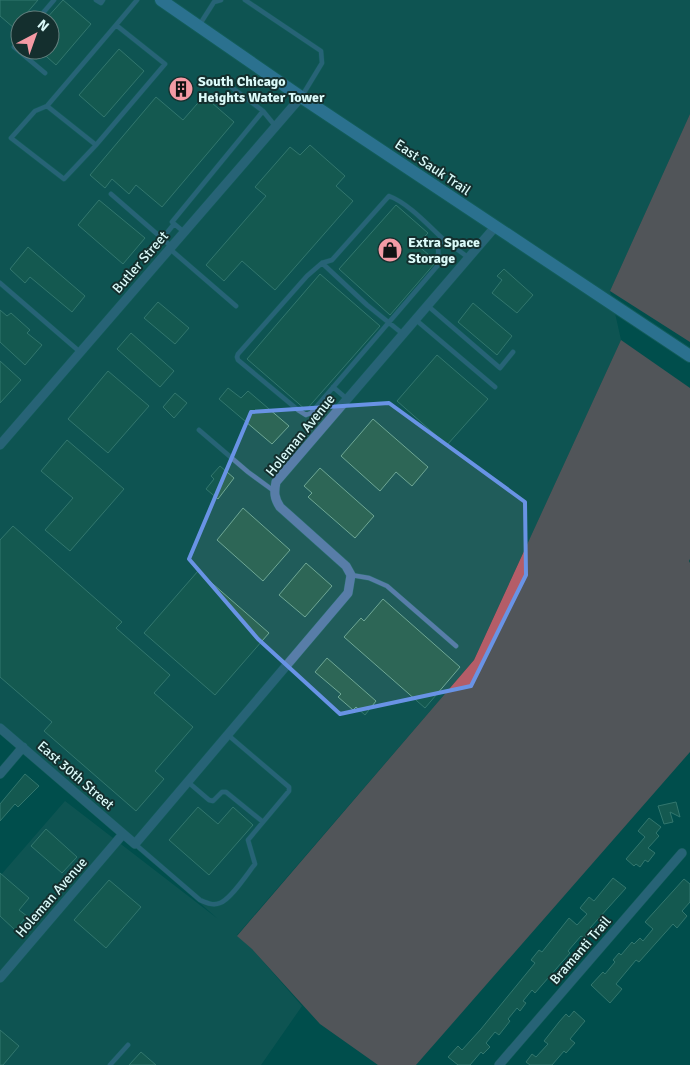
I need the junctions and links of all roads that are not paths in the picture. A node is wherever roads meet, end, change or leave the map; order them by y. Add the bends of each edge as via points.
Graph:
1 (54, 0) edge
2 (96, 0) edge
3 (104, 0) edge
4 (137, 0) edge
5 (161, 0) edge
6 (221, 0) edge
7 (245, 0) edge
8 (46, 10) edge
9 (116, 25) junction
10 (199, 26) junction
11 (30, 60) edge
12 (45, 73) dead end
13 (222, 80) dead end
14 (302, 97) junction
15 (47, 106) junction
16 (263, 112) junction
17 (276, 127) junction
18 (96, 145) junction
19 (110, 194) dead end
20 (174, 224) junction
21 (495, 228) junction
22 (184, 232) junction
23 (162, 238) junction
24 (443, 238) junction
25 (171, 248) junction
26 (469, 258) junction
27 (322, 263) junction
28 (0, 283) edge
29 (236, 306) dead end
30 (428, 306) junction
31 (416, 320) junction
32 (388, 323) junction
33 (403, 334) junction
34 (80, 352) junction
35 (513, 352) dead end
36 (690, 356) edge
37 (333, 387) junction
38 (495, 387) dead end
39 (347, 399) junction
40 (199, 430) dead end
41 (1, 441) edge
42 (274, 491) junction
43 (351, 575) junction
44 (456, 646) dead end
45 (0, 728) edge
46 (228, 735) junction
47 (23, 748) junction
48 (0, 774) edge
49 (188, 782) junction
50 (263, 822) junction
51 (123, 834) junction
52 (135, 844) junction
53 (682, 853) dead end
54 (0, 978) edge
55 (128, 1045) dead end
56 (110, 1065) edge
57 (499, 1065) edge

1 - 8 lane
2 - 3 lane via 101,3
4 - 9 lane
5 - 10 main road, East Sauk Trail
6 - 10 lane via 214,2
7 - 14 lane via 321,51 322,63
9 - 15 lane
9 - 18 lane via 165,64
10 - 14 main road, East Sauk Trail
11 - 12 lane
13 - 16 lane
14 - 17 street, Butler Street
14 - 21 main road, East Sauk Trail
15 - 18 lane
15 - 18 lane via 34,111 11,138 64,179
16 - 17 lane
16 - 20 lane via 172,222
17 - 22 street, Butler Street
19 - 23 lane
20 - 22 lane
20 - 23 lane
21 - 26 street, Holeman Avenue
21 - 36 main road, East Sauk Trail
22 - 25 street, Butler Street
23 - 25 lane
24 - 26 lane
24 - 27 lane via 396,198 389,196 332,260
24 - 32 lane via 438,247 439,264
25 - 29 lane
25 - 34 street, Butler Street
26 - 30 street, Holeman Avenue
27 - 32 lane
27 - 37 lane via 237,357 306,415 311,414
28 - 34 lane
30 - 31 street, Holeman Avenue
30 - 35 lane via 500,368
31 - 33 street, Holeman Avenue
31 - 38 lane
32 - 33 lane
32 - 37 lane
33 - 39 street, Holeman Avenue
34 - 41 street, Butler Street
37 - 39 lane
39 - 42 street, Holeman Avenue via 276,482
40 - 42 lane
42 - 43 street, Holeman Avenue via 280,507 346,566
43 - 44 lane via 370,578 387,586
43 - 46 street via 348,593
45 - 47 street, East 30th Street
46 - 49 street
46 - 50 lane via 289,787
47 - 48 street
47 - 51 street, East 30th Street
49 - 50 lane via 210,800 226,792
49 - 52 street
50 - 52 lane via 248,840 256,864 228,898 211,905 200,900
51 - 52 street, East 30th Street
51 - 54 street, Holeman Avenue
53 - 57 street, Bramanti Trail
55 - 56 lane

